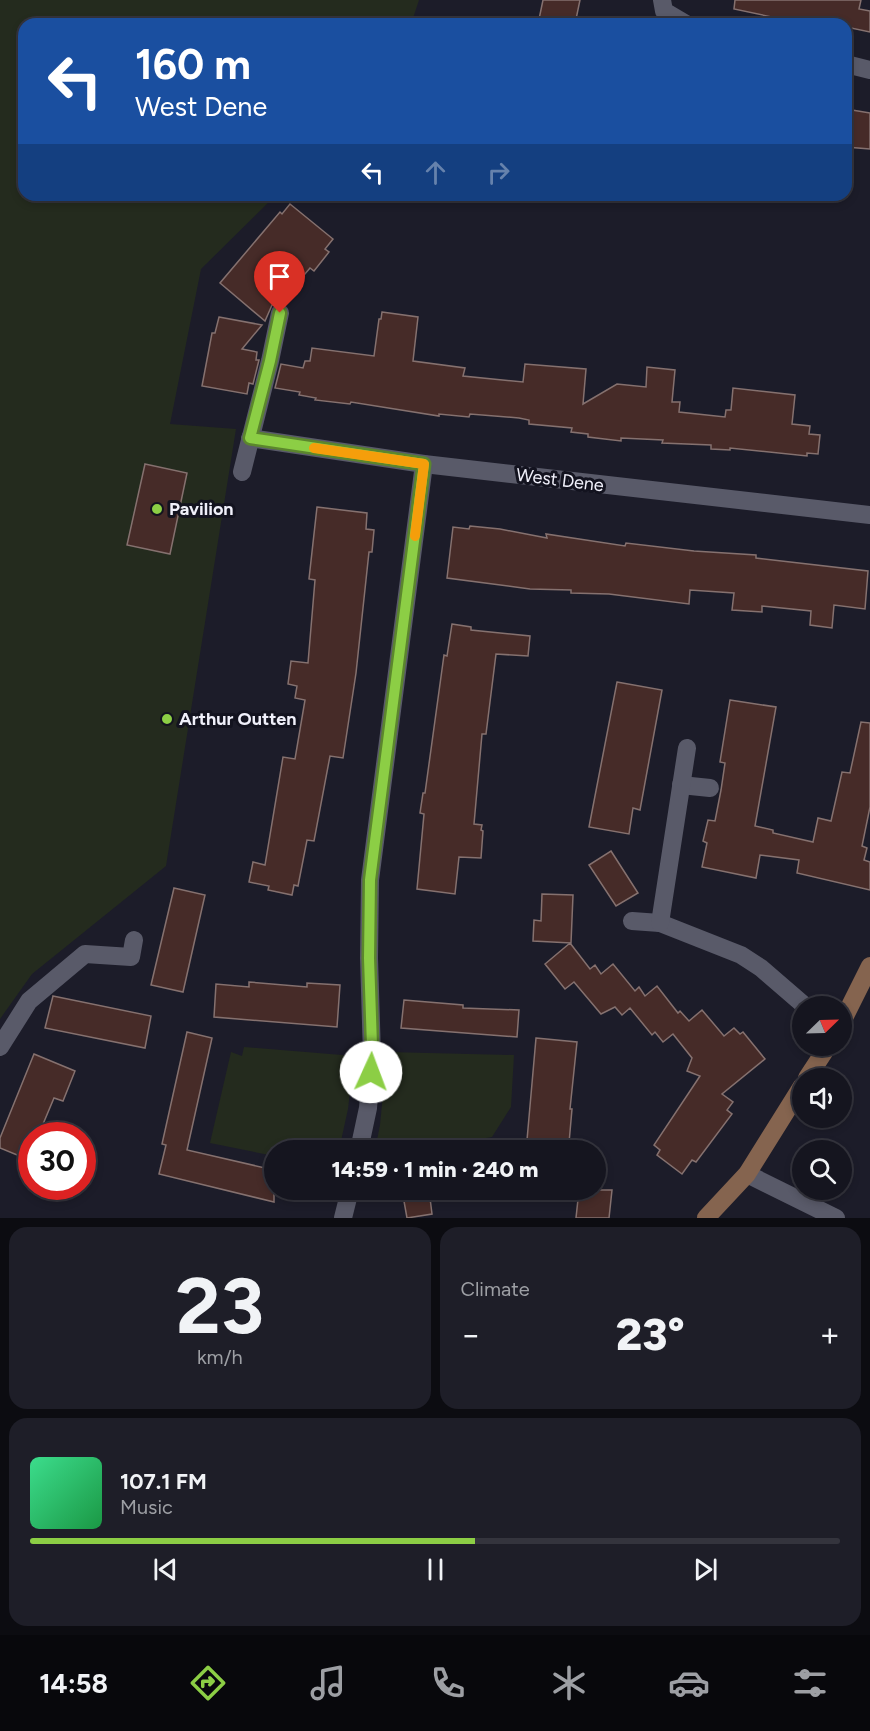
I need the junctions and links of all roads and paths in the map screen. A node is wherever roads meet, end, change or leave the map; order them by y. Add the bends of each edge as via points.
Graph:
1 (662, 0) edge
2 (677, 18) edge
3 (852, 66) edge
4 (870, 70) edge
5 (280, 313) dead end
6 (250, 438) junction
7 (424, 464) junction
8 (242, 471) dead end
9 (870, 515) edge
10 (687, 748) dead end
11 (681, 785) junction
12 (710, 788) dead end
13 (632, 921) dead end
14 (660, 923) junction
15 (134, 940) dead end
16 (870, 966) edge
17 (794, 996) edge
18 (852, 1002) edge
19 (0, 1047) edge
20 (792, 1102) edge
21 (360, 1140) edge
22 (747, 1174) junction
23 (348, 1200) edge
24 (343, 1218) edge
25 (706, 1218) edge
26 (836, 1218) edge

1 - 2 street via 664,10
3 - 4 street
5 - 6 street
6 - 7 street, West Dene
6 - 8 street
7 - 9 street, West Dene
7 - 21 street via 370,880 372,1055 368,1108
10 - 11 street
11 - 12 street
11 - 14 street
13 - 14 street
14 - 17 street via 741,955
15 - 19 street via 131,957 85,954 29,1001
16 - 18 street
20 - 22 street
22 - 25 street
22 - 26 street
23 - 24 street

